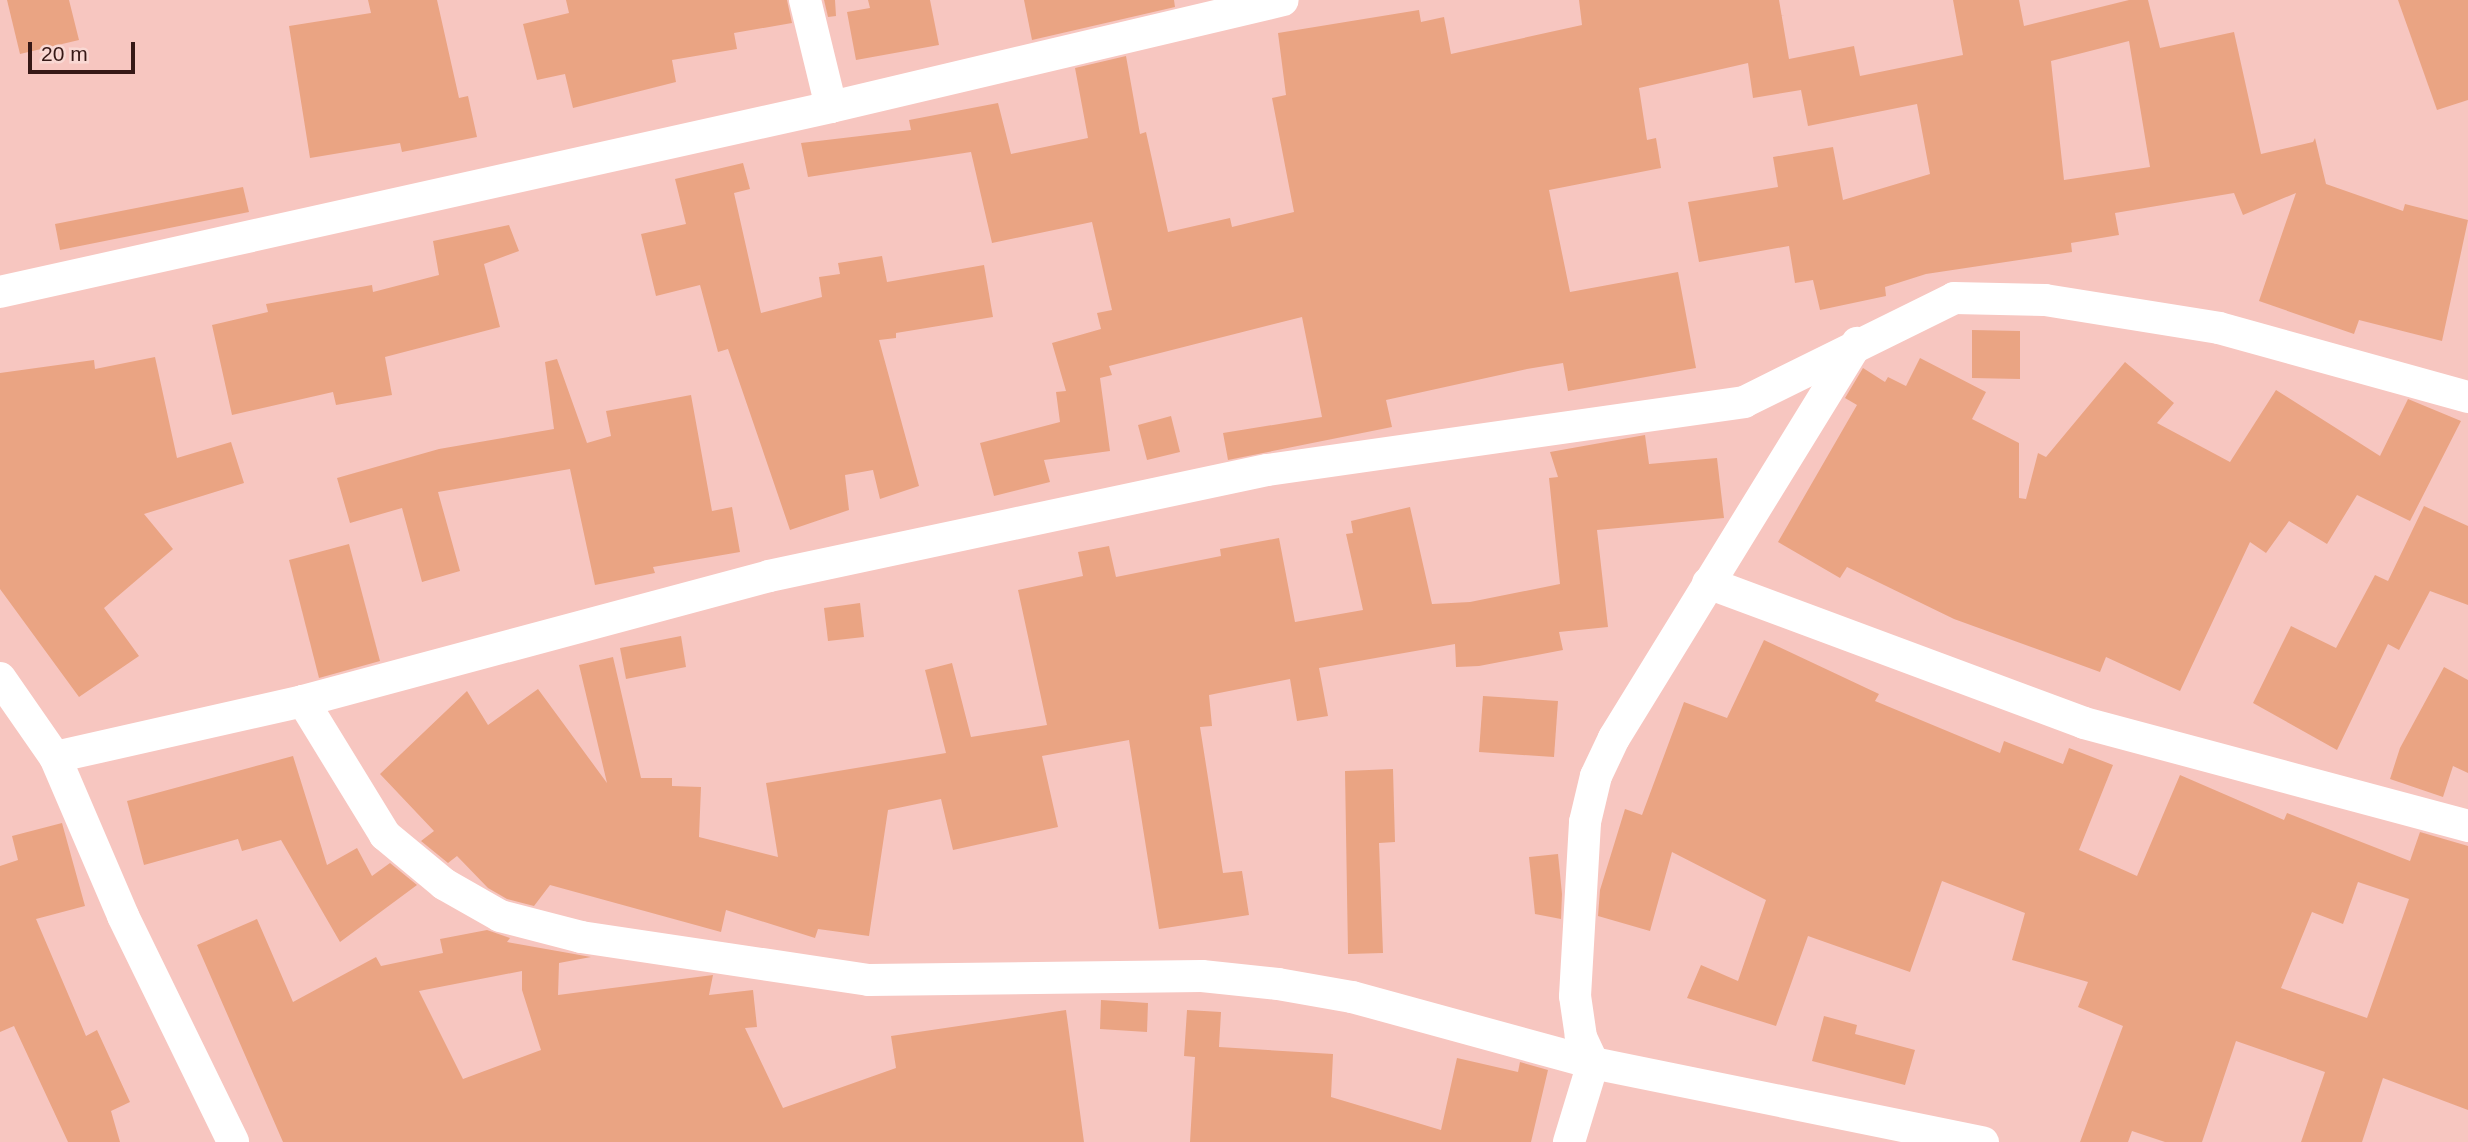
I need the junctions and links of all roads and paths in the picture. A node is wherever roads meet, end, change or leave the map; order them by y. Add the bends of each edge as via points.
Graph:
1 (805, 0) edge
2 (1282, 0) edge
3 (831, 107) junction
4 (0, 292) edge
5 (1857, 343) junction
6 (2468, 397) edge
7 (1709, 583) junction
8 (0, 678) edge
9 (303, 701) junction
10 (55, 757) junction
11 (2468, 825) edge
12 (1593, 1063) junction
13 (233, 1142) edge
14 (1569, 1142) edge
15 (1983, 1142) edge

1 - 3 street
2 - 3 street
3 - 4 street
5 - 6 street via 1954,298 2045,300 2219,328
5 - 7 street
5 - 9 street via 1744,402 1267,470 769,576
7 - 11 street via 2084,723
7 - 12 street via 1614,738 1596,776 1585,822 1575,996 1581,1037
8 - 10 street
9 - 10 street
9 - 12 street via 385,835 443,884 500,916 581,937 869,980 1202,976 1278,984 1352,997
10 - 13 street via 123,916
12 - 14 street
12 - 15 street

